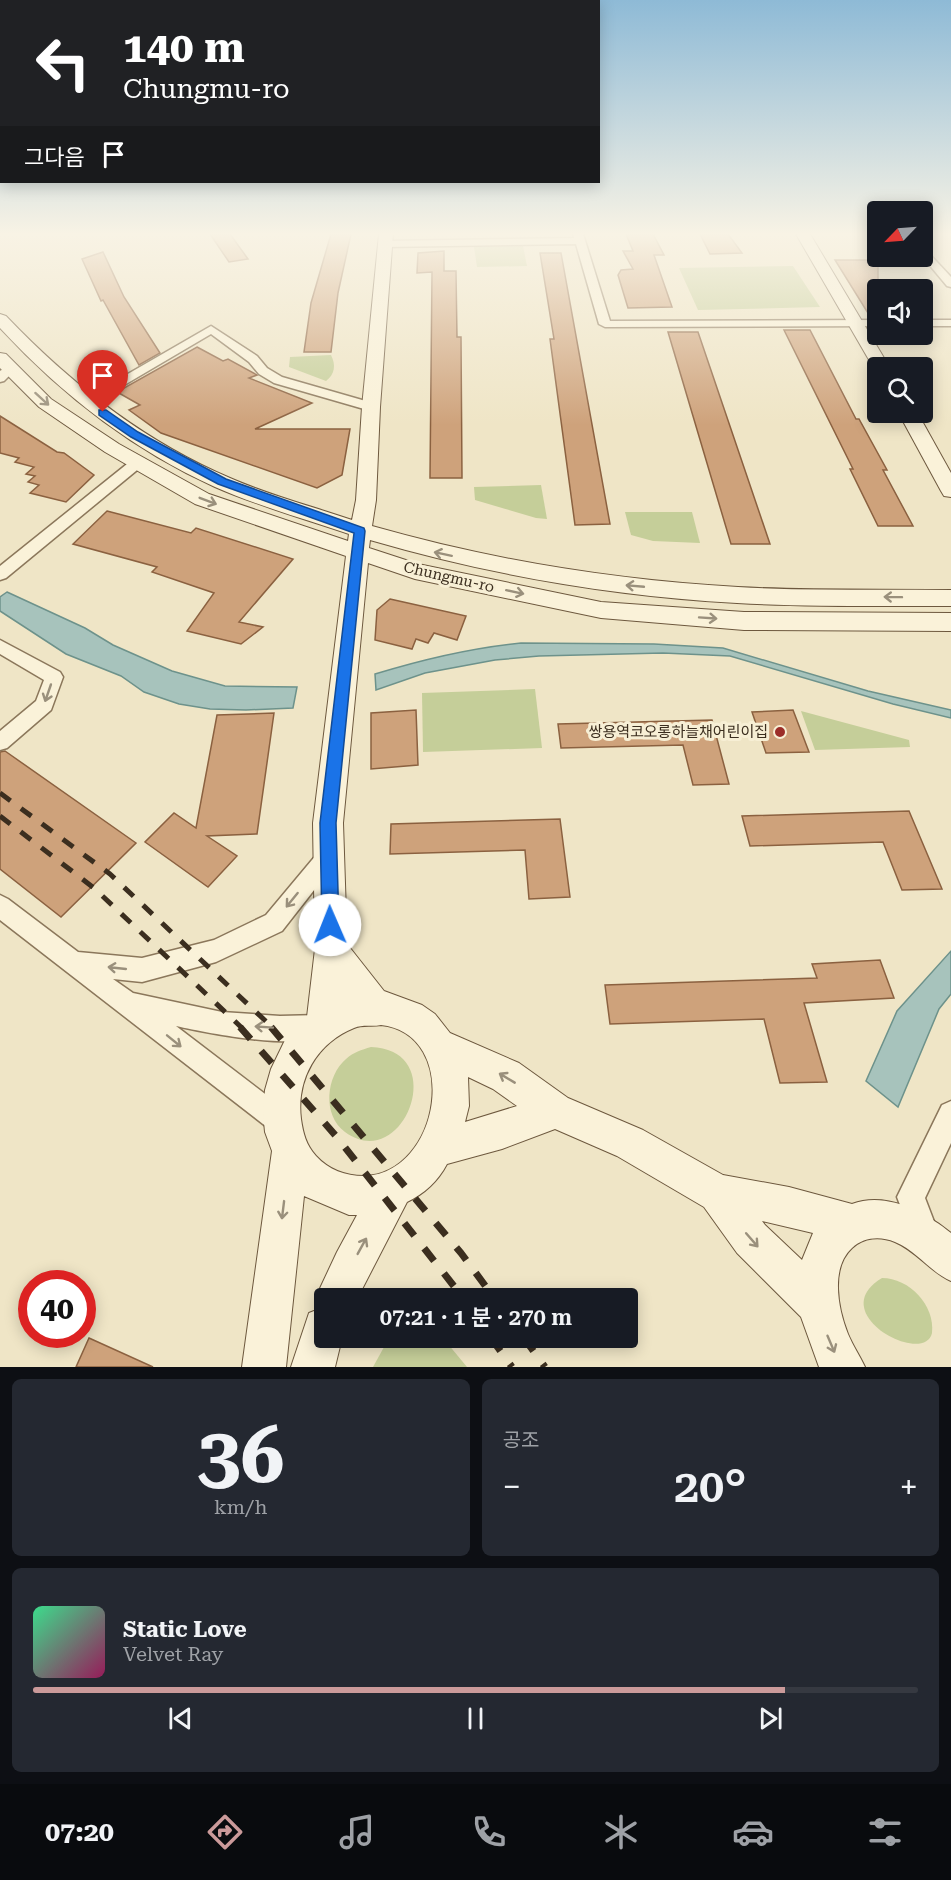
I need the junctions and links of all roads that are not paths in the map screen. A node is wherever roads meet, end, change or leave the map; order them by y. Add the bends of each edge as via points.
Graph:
1 (380, 298) edge
2 (597, 298) edge
3 (842, 298) edge
4 (0, 320) edge
5 (858, 323) junction
6 (867, 323) edge
7 (933, 323) edge
8 (951, 323) edge
9 (876, 357) edge
10 (4, 368) edge
11 (87, 401) junction
12 (371, 407) junction
13 (913, 423) edge
14 (137, 463) junction
15 (951, 491) edge
16 (359, 541) junction
17 (0, 574) edge
18 (951, 598) edge
19 (951, 622) edge
20 (0, 646) edge
21 (0, 742) edge
22 (329, 855) junction
23 (0, 906) edge
24 (331, 949) junction
25 (72, 963) junction
26 (129, 1004) junction
27 (376, 1009) junction
28 (323, 1027) junction
29 (438, 1045) junction
30 (555, 1111) junction
31 (951, 1114) edge
32 (286, 1137) junction
33 (439, 1148) junction
34 (393, 1191) junction
35 (718, 1193) junction
36 (911, 1197) junction
37 (862, 1221) junction
38 (944, 1254) edge
39 (341, 1288) edge
40 (820, 1307) junction
41 (318, 1348) edge
42 (264, 1367) edge
43 (313, 1367) edge
44 (843, 1367) edge

1 - 12 street
2 - 5 street via 605,324
3 - 5 street
4 - 11 street, Chungmu-ro
5 - 6 street
5 - 9 street
7 - 8 street
10 -> 14 street, Chungmu-ro via 45,403
11 - 12 street via 211,329 278,380
11 - 16 street, Chungmu-ro via 135,435 222,482
12 - 16 street via 366,500
13 - 15 street
14 -> 16 street, Chungmu-ro via 202,499
14 - 17 street
18 -> 16 street, Chungmu-ro via 737,595 614,585
16 -> 19 street, Chungmu-ro via 415,571 601,610 744,621
16 - 22 street via 328,823
20 -> 21 street via 54,677 44,705
22 - 24 street
22 -> 25 street via 274,923 216,951 142,970
23 - 25 street
24 - 27 street
24 - 28 street
25 - 26 street
28 -> 26 street via 222,1024
26 -> 32 street
27 - 28 street via 360,1009 334,1018
27 - 29 street via 411,1017
28 - 32 street via 311,1036 293,1061 283,1091
30 -> 29 street via 506,1076
29 - 33 street via 446,1058 453,1087 450,1118
30 - 33 street
30 - 35 street via 630,1143
31 - 36 street
32 - 34 street via 308,1177 333,1193 363,1197
32 -> 42 street
33 - 34 street via 419,1173
39 -> 34 street
35 - 37 street
35 -> 40 street via 750,1239
36 - 37 street
36 - 38 street
37 - 38 street via 900,1223
37 - 40 street via 832,1238 820,1262
40 -> 44 street via 823,1326
41 - 43 street

